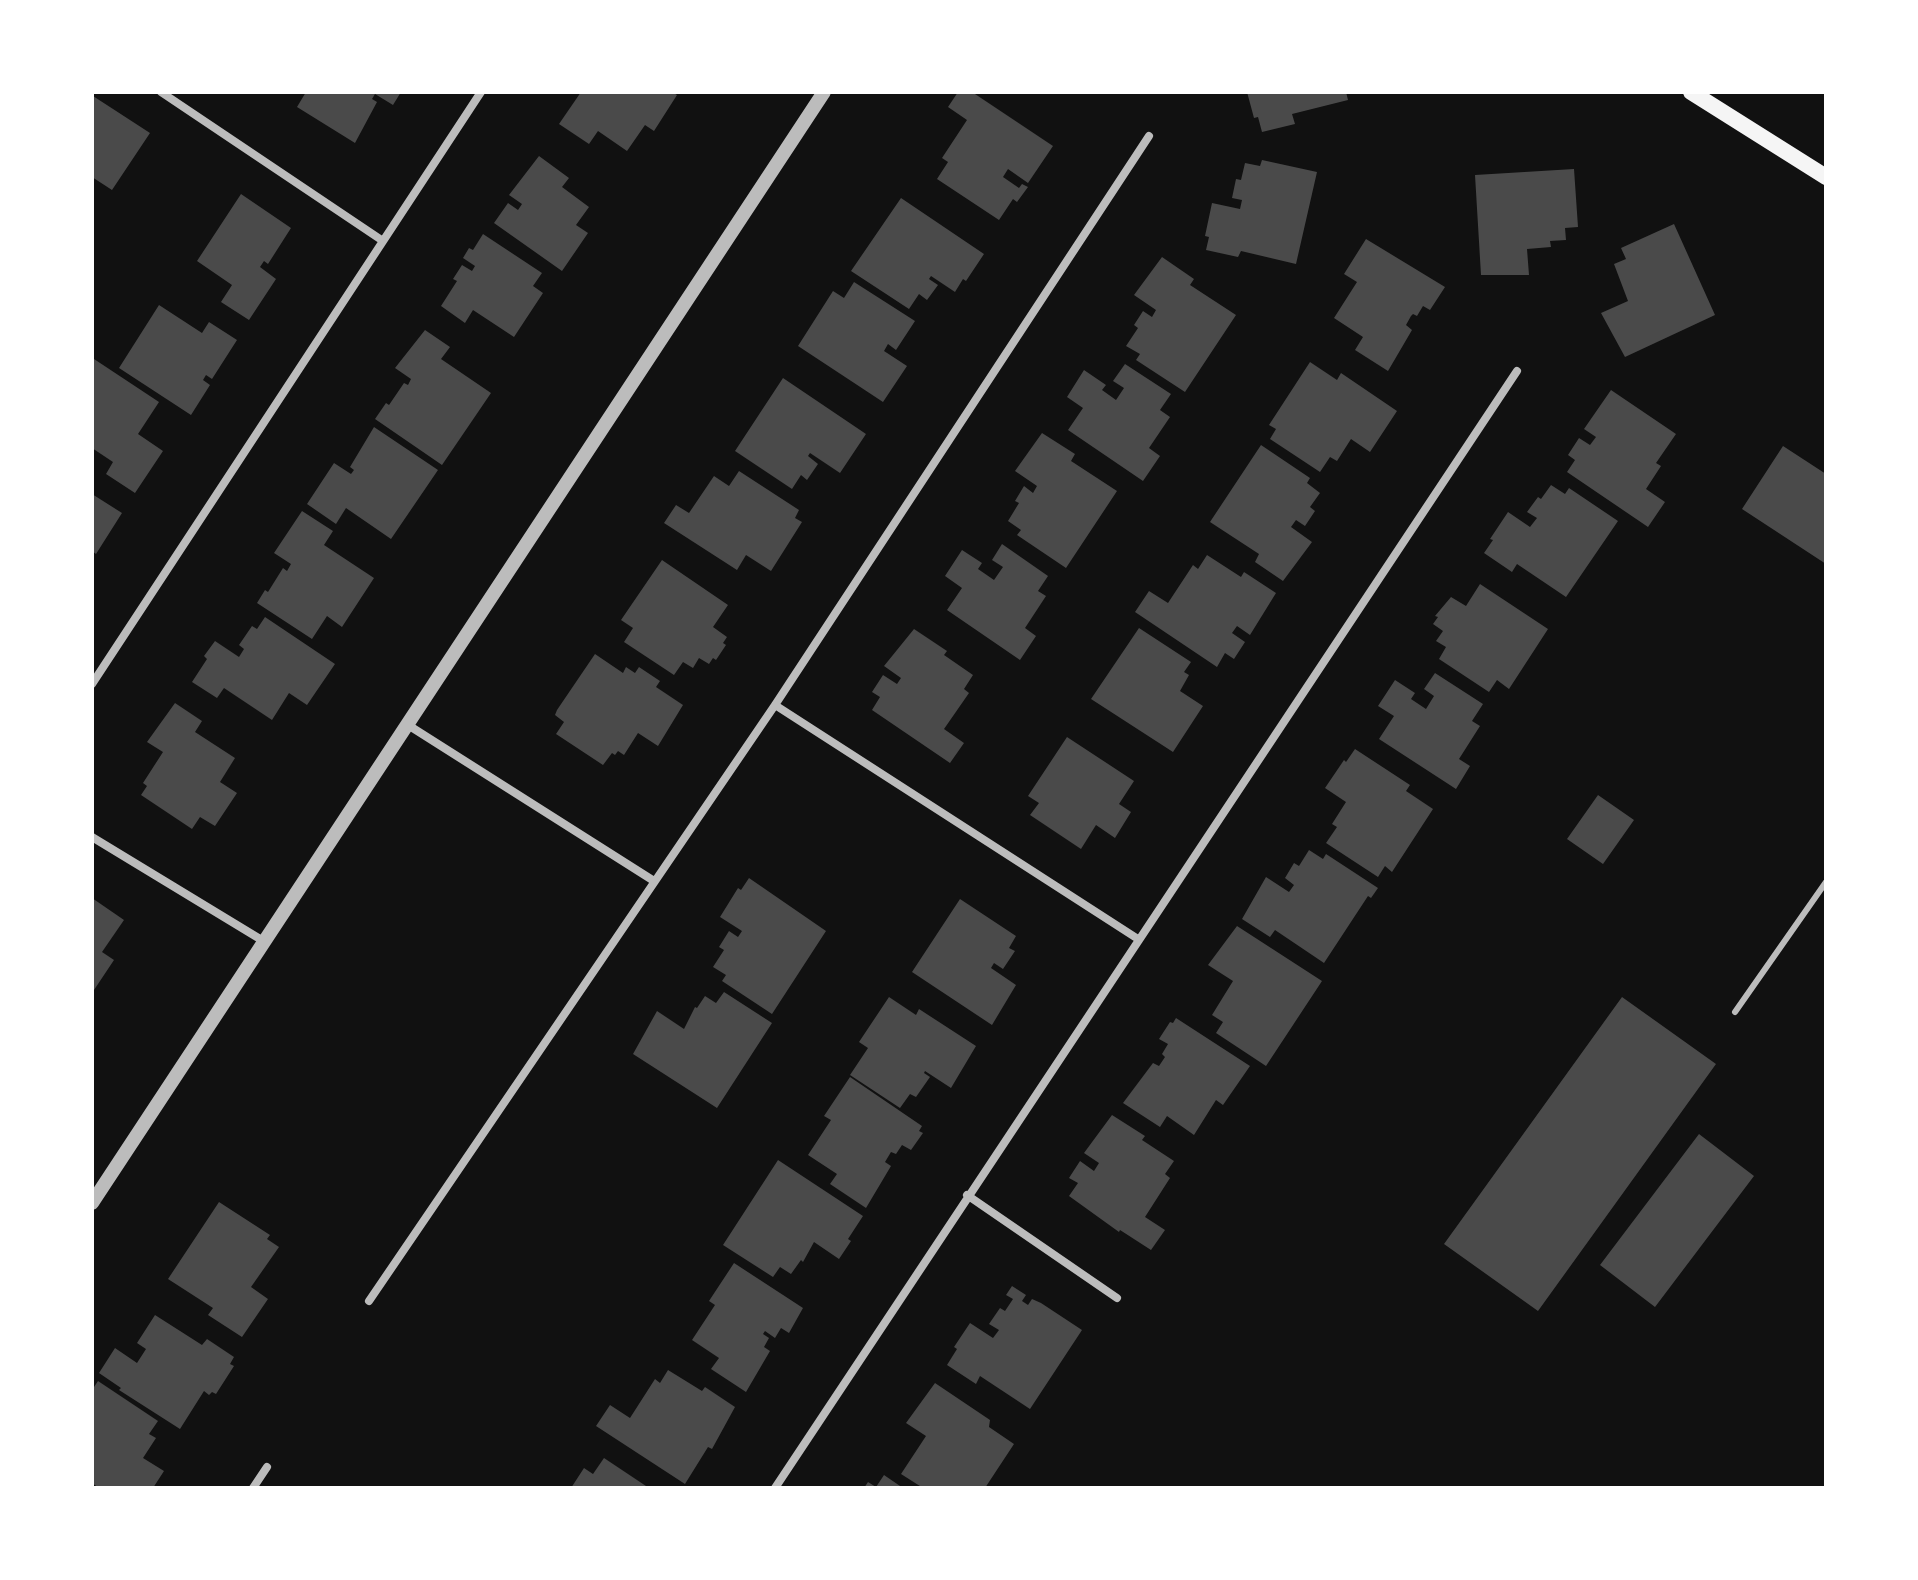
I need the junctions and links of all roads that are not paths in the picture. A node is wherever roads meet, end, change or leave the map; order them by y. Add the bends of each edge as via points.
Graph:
1 (161, 92) edge
2 (481, 92) edge
3 (824, 92) edge
4 (1691, 92) edge
5 (1149, 136) dead end
6 (1826, 177) edge
7 (383, 241) junction
8 (1517, 371) dead end
9 (92, 684) edge
10 (775, 705) junction
11 (408, 725) junction
12 (92, 837) edge
13 (654, 881) junction
14 (1826, 882) edge
15 (1138, 939) junction
16 (265, 942) junction
17 (1735, 1012) dead end
18 (967, 1195) junction
19 (92, 1203) edge
20 (1117, 1298) dead end
21 (369, 1301) dead end
22 (267, 1467) dead end
23 (253, 1488) edge
24 (775, 1488) edge

1 - 7 street
2 - 7 street
3 - 11 street
4 - 6 main road
5 - 10 street
7 - 9 street
8 - 15 street
10 - 13 street
10 - 15 street
11 - 13 street
11 - 16 street
12 - 16 street
13 - 21 street
14 - 17 lane
15 - 18 street
16 - 19 street
18 - 20 street
18 - 24 street
22 - 23 street

